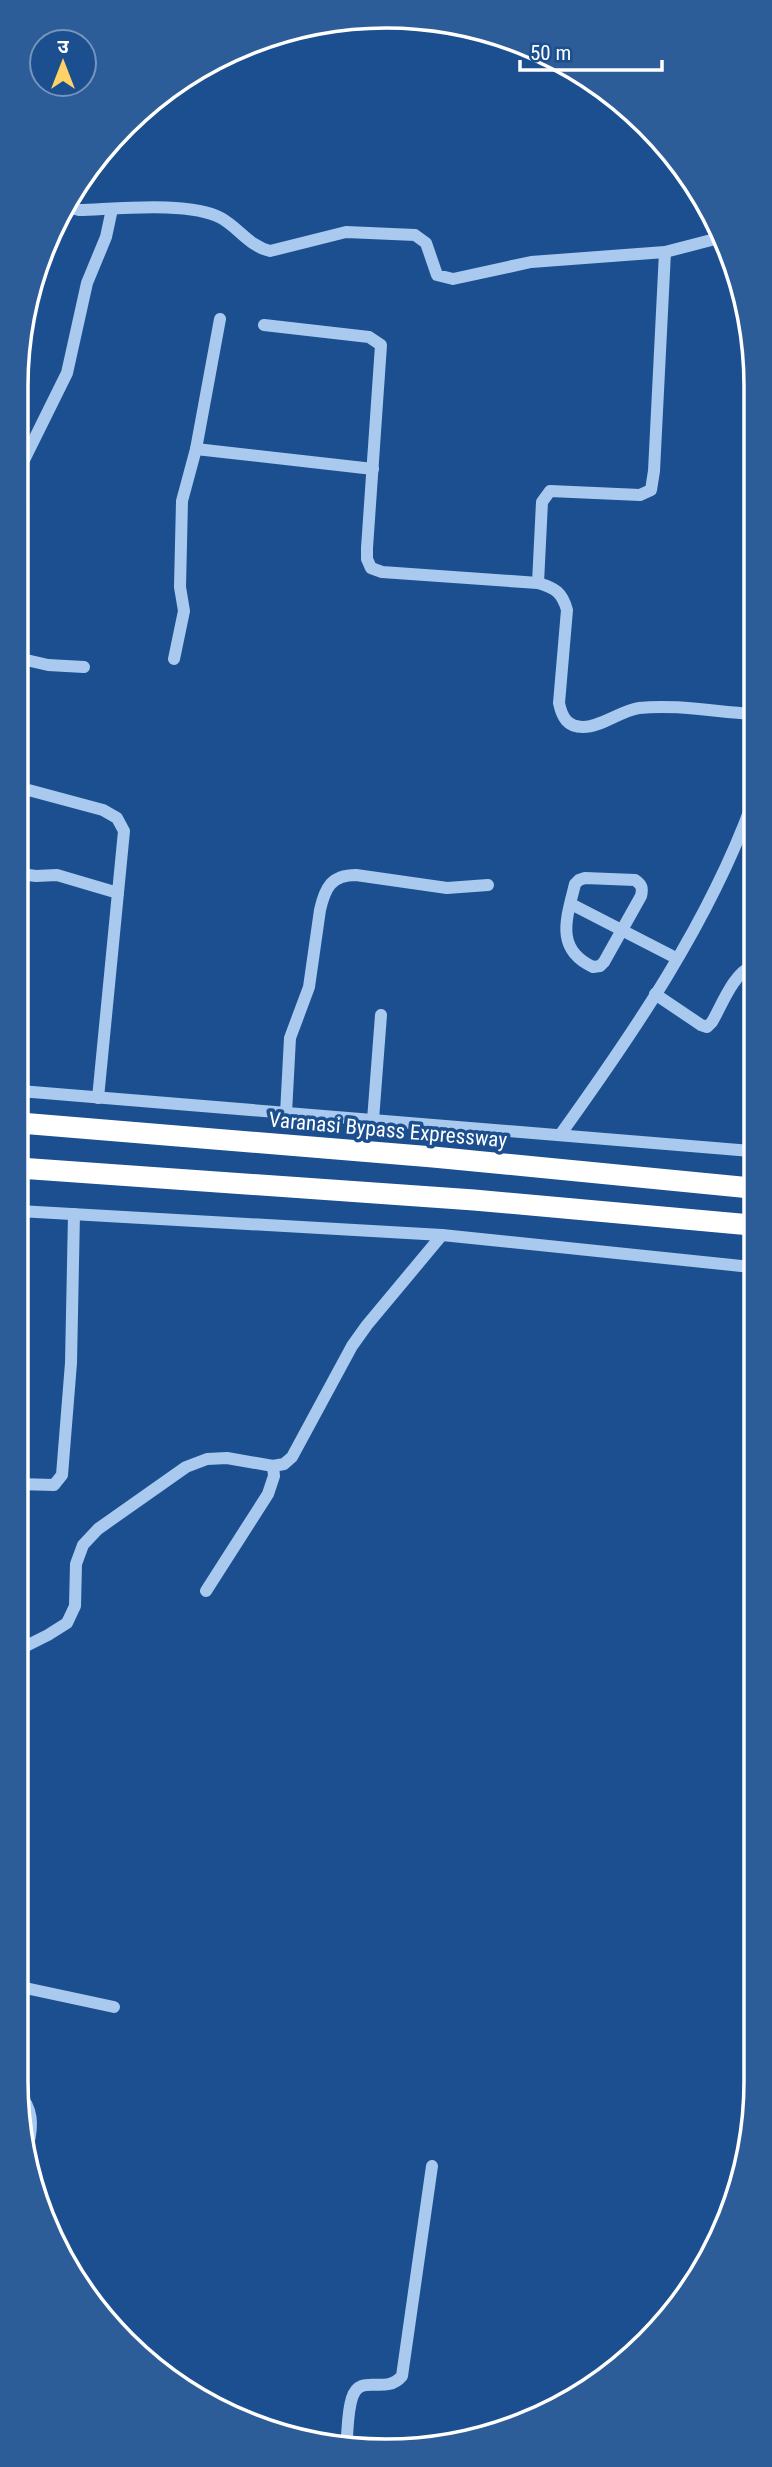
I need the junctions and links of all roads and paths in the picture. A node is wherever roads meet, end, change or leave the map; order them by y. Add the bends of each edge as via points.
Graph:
1 (75, 209) edge
2 (112, 209) junction
3 (713, 240) edge
4 (665, 252) junction
5 (220, 319) dead end
6 (264, 325) dead end
7 (196, 449) junction
8 (28, 452) edge
9 (373, 469) junction
10 (538, 583) junction
11 (174, 659) dead end
12 (28, 660) edge
13 (84, 667) dead end
14 (744, 713) edge
15 (28, 790) edge
16 (744, 824) edge
17 (28, 875) edge
18 (488, 885) dead end
19 (118, 893) junction
20 (570, 904) junction
21 (623, 931) junction
22 (676, 958) junction
23 (744, 970) edge
24 (655, 994) junction
25 (381, 1015) dead end
26 (28, 1092) edge
27 (98, 1098) junction
28 (286, 1113) junction
29 (373, 1120) junction
30 (28, 1124) edge
31 (560, 1135) junction
32 (744, 1150) edge
33 (28, 1169) edge
34 (744, 1187) edge
35 (28, 1211) edge
36 (74, 1214) junction
37 (744, 1224) edge
38 (442, 1235) junction
39 (744, 1266) edge
40 (273, 1466) junction
41 (28, 1484) edge
42 (206, 1591) dead end
43 (28, 1645) edge
44 (28, 1989) edge
45 (114, 2007) dead end
46 (30, 2110) edge
47 (32, 2131) edge
48 (432, 2166) dead end
49 (347, 2437) edge

1 - 2 street
2 - 4 street via 208,213 222,218 258,248 270,251 346,232 415,235 426,243 436,275 453,279 531,262
2 - 8 street via 87,283 67,373
3 - 4 street
4 - 10 street via 651,490 640,495 550,491 542,502
5 - 7 street
6 - 9 street via 369,337 380,345
7 - 9 street
7 - 11 street via 181,512 184,611
9 - 10 street via 366,548 371,568
10 - 14 street via 564,597 567,610 559,703 561,716 568,723 584,727 622,712 654,707
12 - 13 street
15 - 19 street via 117,818 124,831
16 - 22 street via 726,868
17 - 19 street via 57,875
18 - 28 street via 447,888 356,875 344,875 331,884 322,899 306,999 290,1038
19 - 27 street
20 - 21 street
20 - 21 street via 566,942 587,964 600,966
20 - 21 street via 579,880 635,880 641,896
21 - 22 street
22 - 24 street
23 - 24 street via 707,1027
24 - 31 street via 630,1038
25 - 29 street
26 - 27 street
27 - 28 street
28 - 29 street
29 - 31 street
30 - 34 highway, Varanasi Bypass Expressway
31 - 32 street
33 - 37 highway
35 - 36 street
36 - 38 street
36 - 41 street via 71,1363 62,1475 54,1485
38 - 39 street
38 - 40 street via 352,1346 292,1457
40 - 42 street via 268,1494
40 - 43 street via 207,1459 186,1467 98,1529 83,1545 76,1564 75,1606 67,1623
44 - 45 street
46 - 47 street
48 - 49 street via 402,2376 396,2384 364,2384 356,2389

